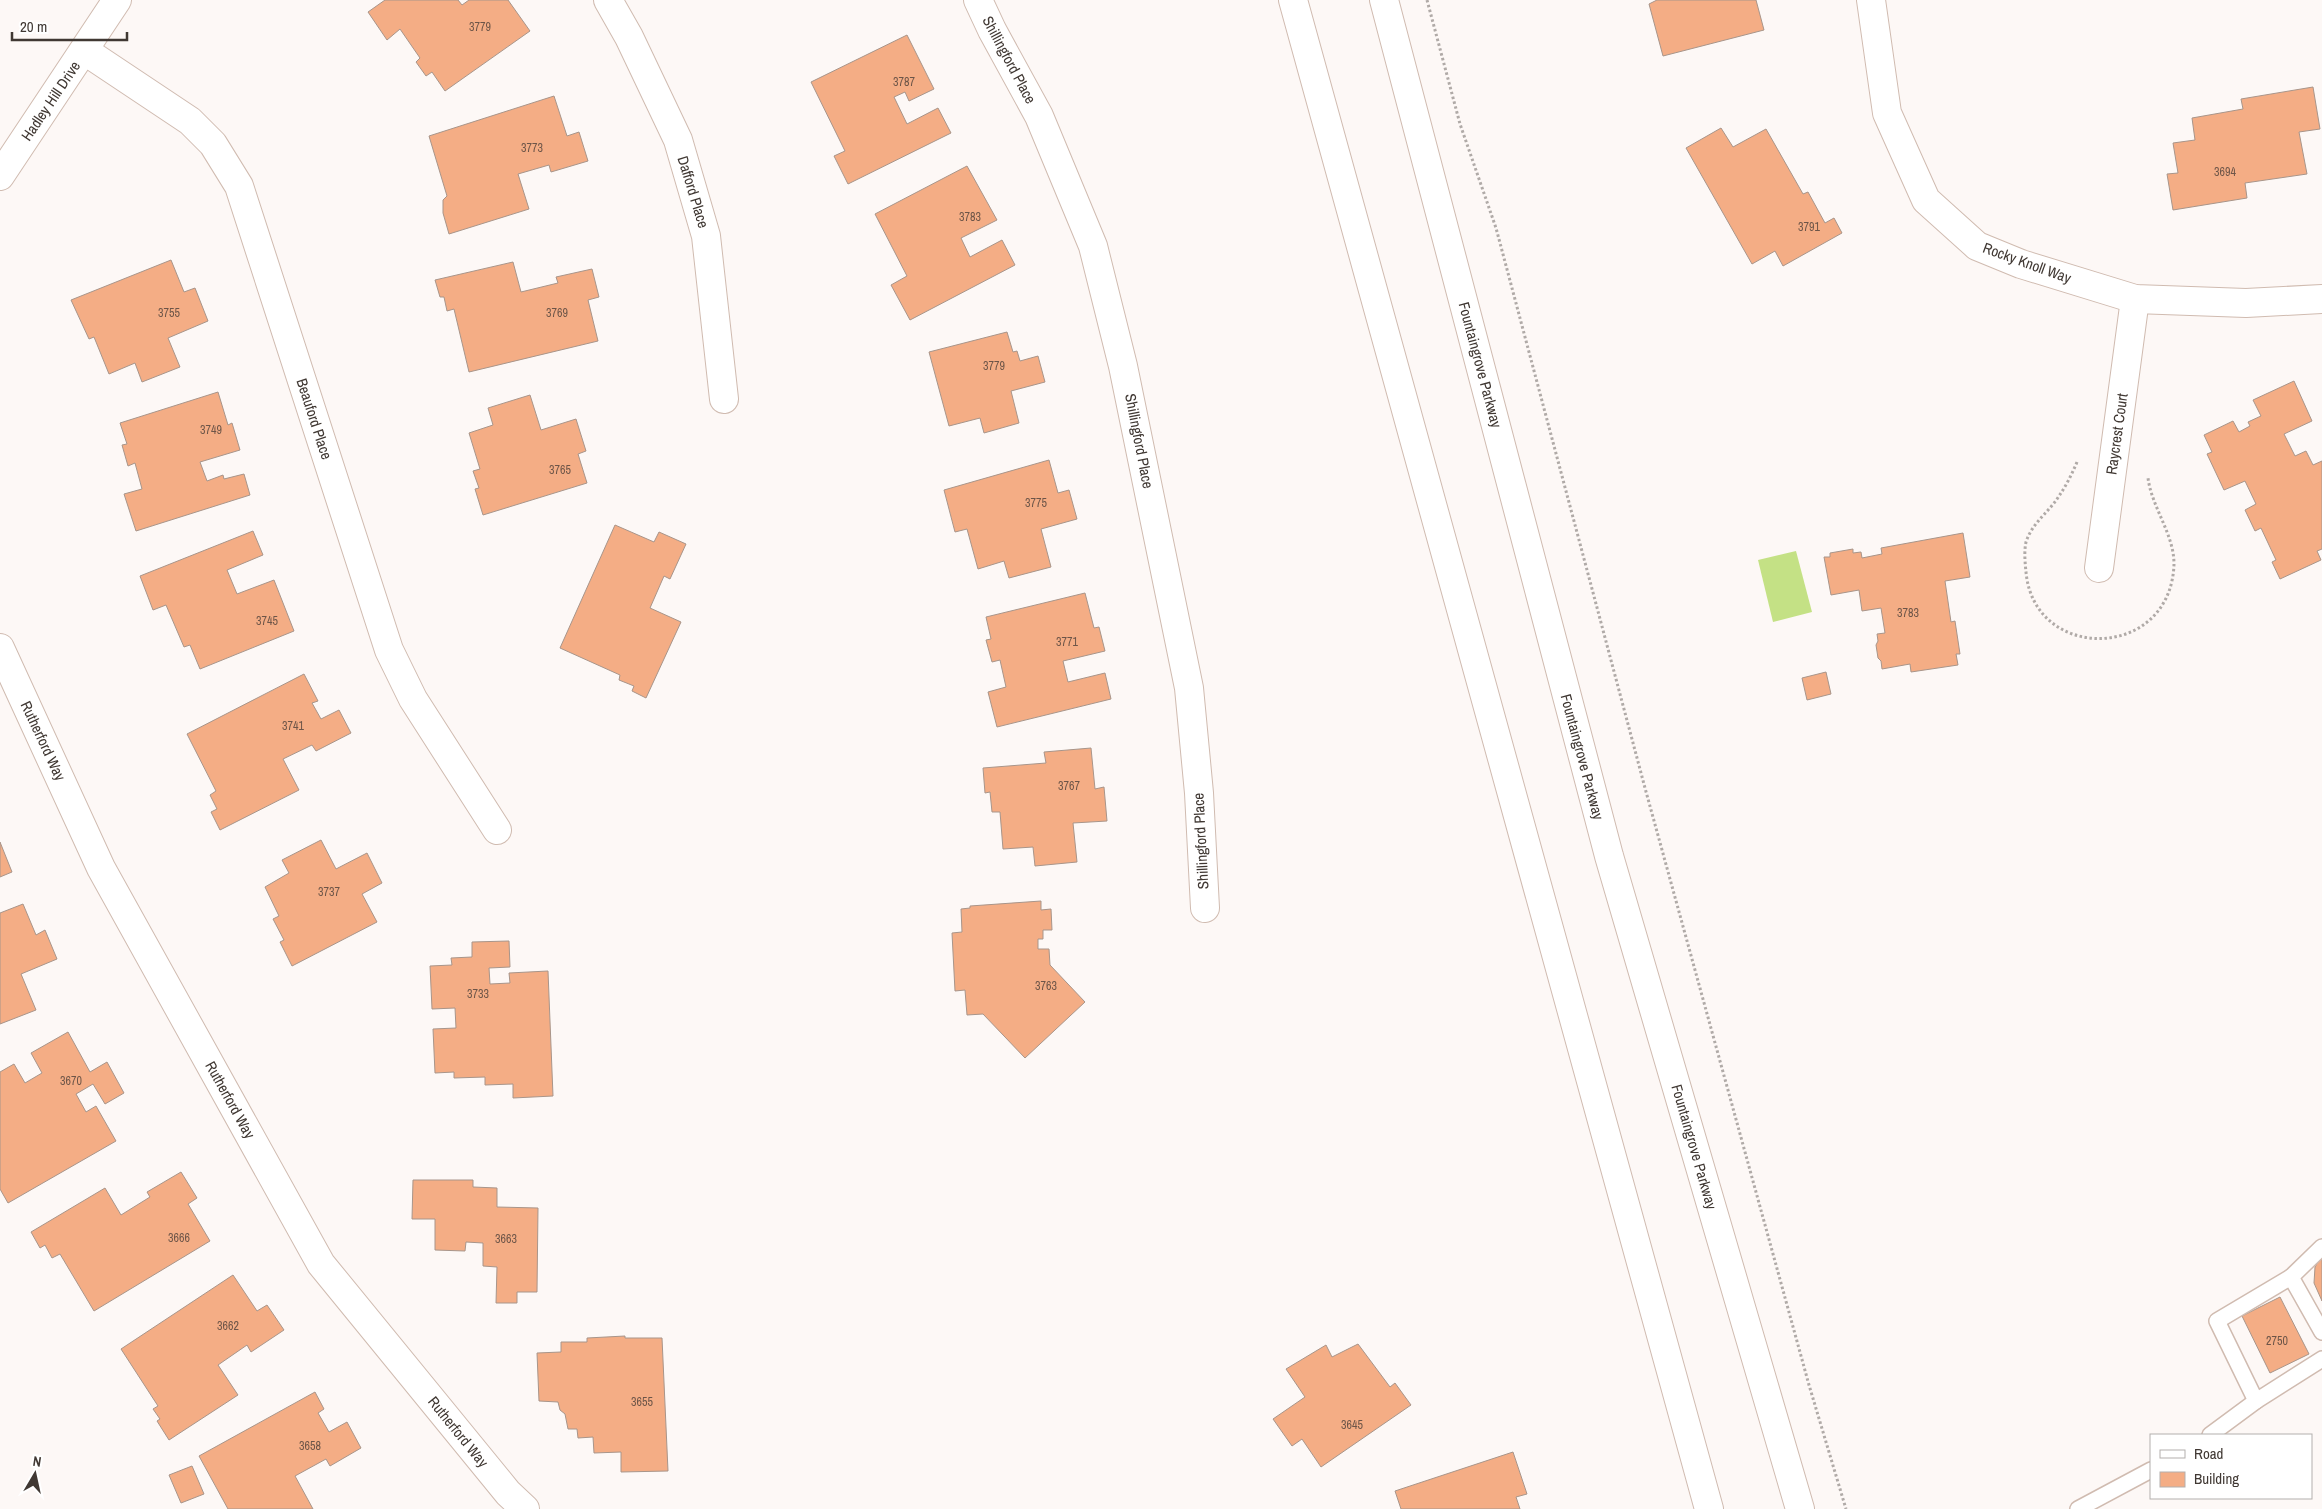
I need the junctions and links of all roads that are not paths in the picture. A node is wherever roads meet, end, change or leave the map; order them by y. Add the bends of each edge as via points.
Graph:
1 (117, 0) edge
2 (608, 0) edge
3 (978, 0) edge
4 (1293, 0) edge
5 (1384, 0) edge
6 (1871, 0) edge
7 (85, 51) junction
8 (0, 176) edge
9 (2135, 299) junction
10 (2322, 299) edge
11 (724, 399) dead end
12 (2099, 568) dead end
13 (0, 648) edge
14 (497, 830) dead end
15 (1205, 908) dead end
16 (2322, 1248) edge
17 (2291, 1277) junction
18 (2322, 1332) edge
19 (2322, 1359) edge
20 (2256, 1401) junction
21 (2211, 1434) edge
22 (2150, 1471) edge
23 (525, 1509) edge
24 (1709, 1509) edge
25 (1800, 1509) edge
26 (2078, 1509) edge

1 - 7 street, Hadley Hill Drive
2 - 11 street, Dafford Place via 678,140 704,226
3 - 15 street, Shillingford Place via 1039,116 1073,195 1093,246 1119,347 1188,688 1199,793
4 - 24 street
5 - 25 street, Fountaingrove Parkway via 1608,856
6 - 9 street, Rocky Knoll Way via 1887,112 1926,200 1977,246 2021,264
7 - 8 street, Hadley Hill Drive
7 - 14 street, Beauford Place via 190,121 213,144 240,186 389,650 413,699
9 - 10 street, Rocky Knoll Way via 2246,303
9 - 12 street, Raycrest Court
13 - 23 street, Rutherford Way via 101,868 321,1264 508,1493
16 - 17 lane
17 - 18 lane
17 - 20 lane via 2217,1321
19 - 20 lane
20 - 21 lane
22 - 26 lane

